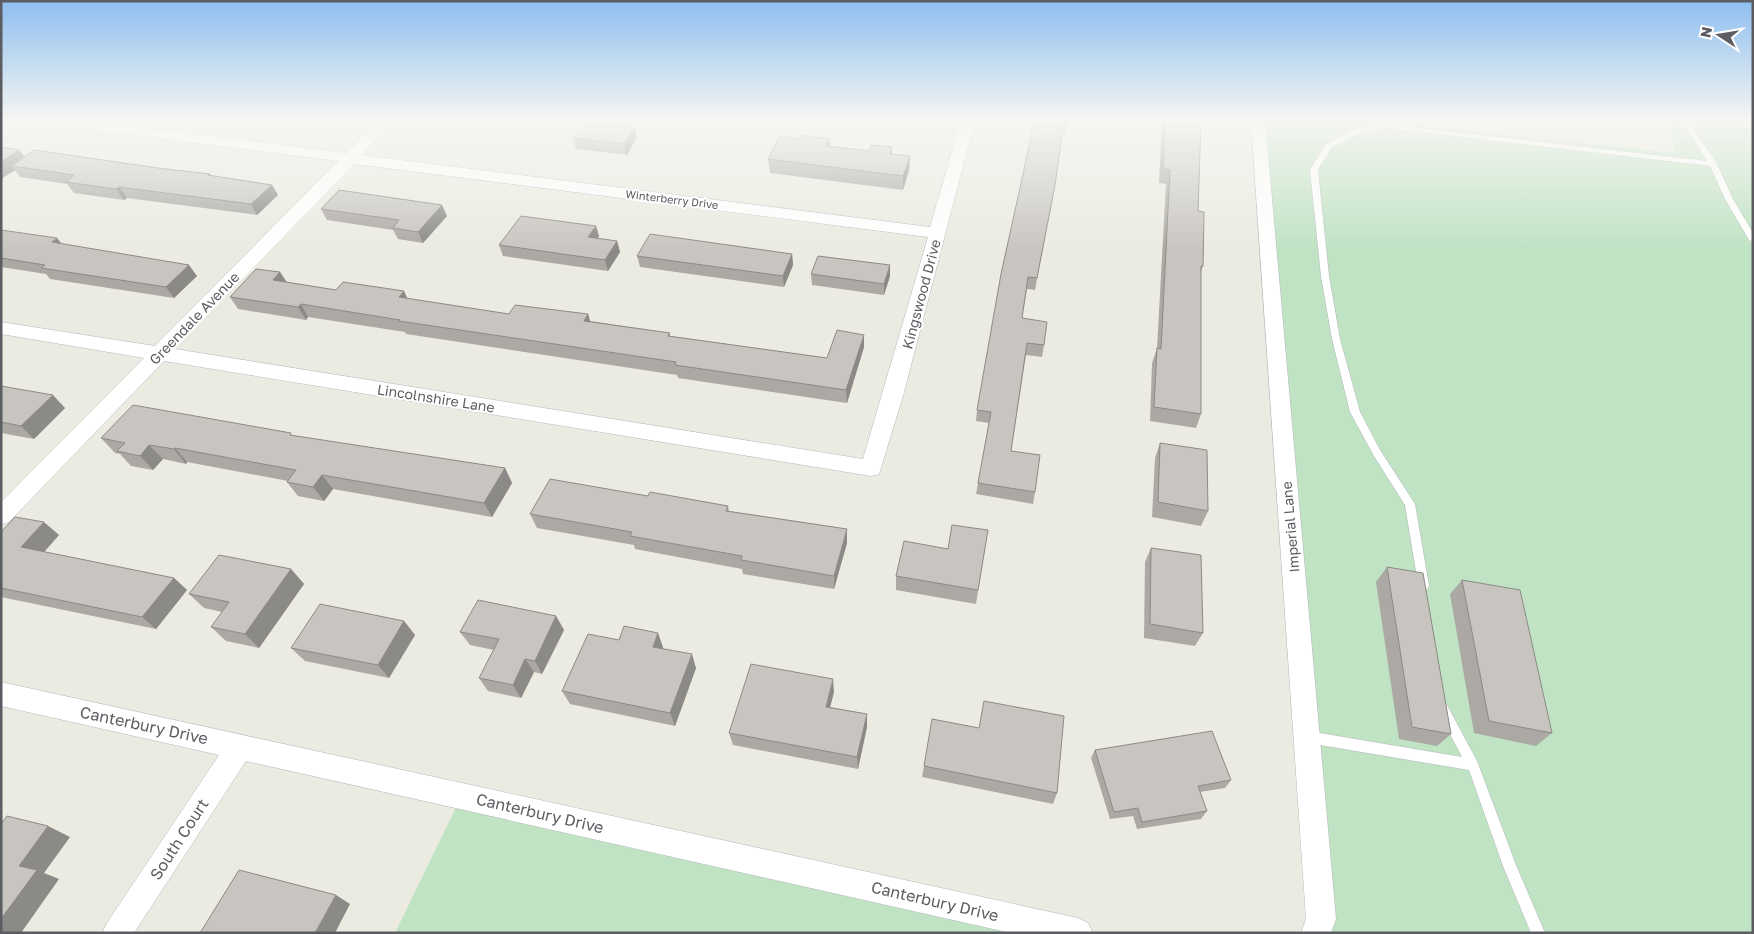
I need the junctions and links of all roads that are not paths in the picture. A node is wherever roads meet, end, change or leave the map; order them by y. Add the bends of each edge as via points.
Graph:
1 (344, 164) edge
2 (392, 164) edge
3 (956, 164) edge
4 (1261, 164) edge
5 (1318, 164) edge
6 (1709, 164) edge
7 (1713, 164) joint
8 (937, 234) junction
9 (1753, 240) edge
10 (1, 328) edge
11 (159, 354) junction
12 (871, 468) joint
13 (1, 516) edge
14 (1424, 593) edge
15 (1, 694) edge
16 (1442, 702) edge
17 (1307, 737) junction
18 (240, 746) junction
19 (1473, 766) junction
20 (118, 933) edge
21 (1078, 933) edge
22 (1316, 933) edge
23 (1538, 933) edge

1 - 11 street, Greendale Avenue
2 - 8 street, Winterberry Drive
3 - 8 street, Kingswood Drive
4 - 17 street, Imperial Lane
5 - 14 lane via 1314,170 1325,276 1336,339 1355,412 1410,504
6 - 7 lane
7 - 9 lane
8 - 12 street, Kingswood Drive
10 - 11 street, Lincolnshire Lane
11 - 12 street, Lincolnshire Lane
11 - 13 street, Greendale Avenue
15 - 18 street, Canterbury Drive
16 - 19 lane
17 - 19 lane
17 - 22 street, Imperial Lane via 1321,919
18 - 20 street, South Court
18 - 21 street, Canterbury Drive
19 - 23 lane

